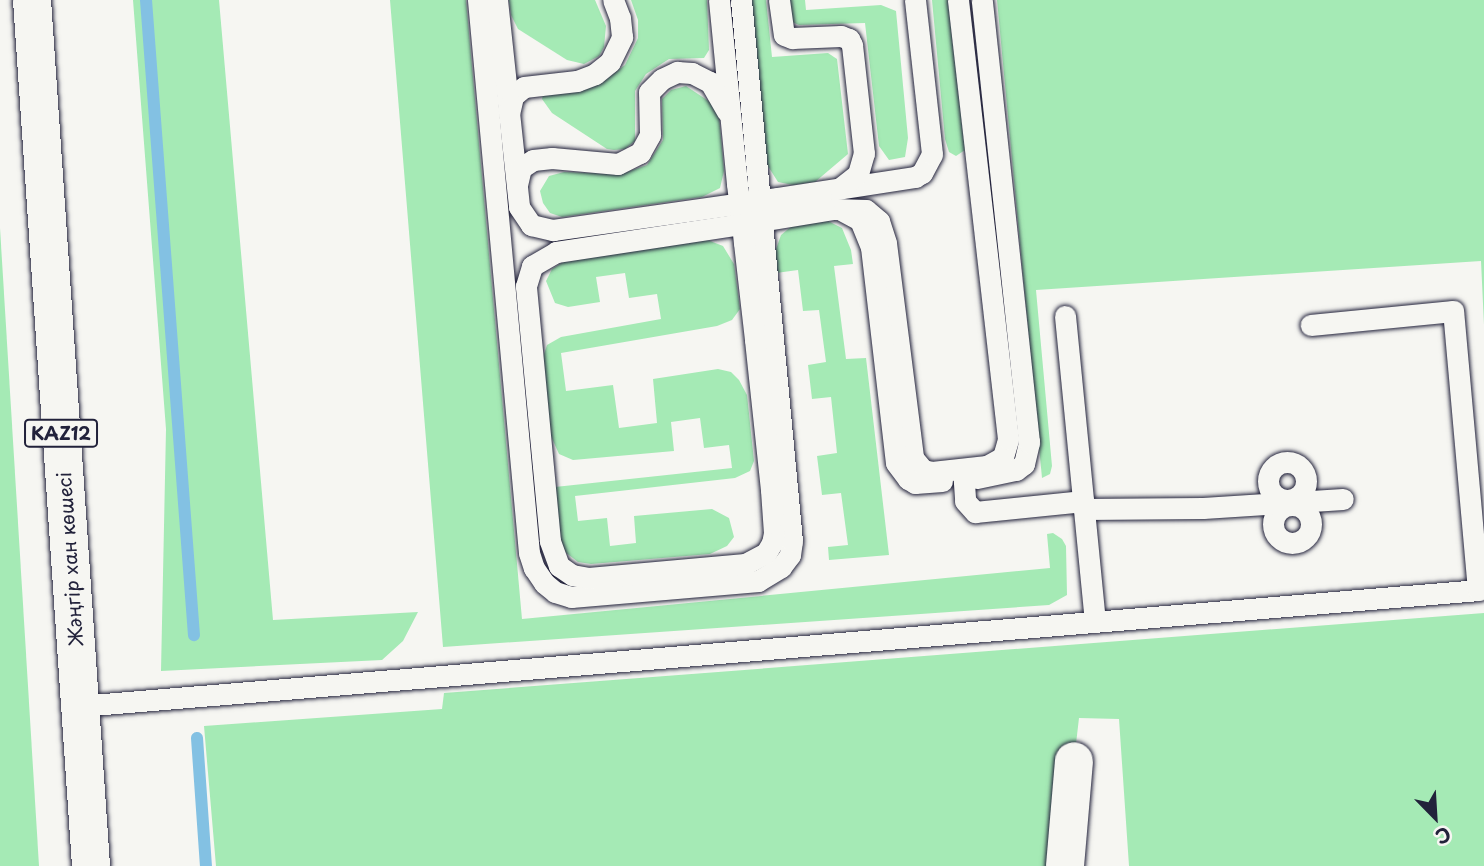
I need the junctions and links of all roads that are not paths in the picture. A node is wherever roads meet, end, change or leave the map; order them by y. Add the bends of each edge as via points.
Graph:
1 (33, 0) edge
2 (478, 0) edge
3 (497, 0) edge
4 (613, 0) edge
5 (719, 0) edge
6 (741, 0) edge
7 (779, 0) edge
8 (915, 0) edge
9 (958, 0) edge
10 (982, 0) edge
11 (509, 116) junction
12 (731, 121) junction
13 (517, 187) junction
14 (840, 188) junction
15 (763, 210) junction
16 (741, 214) junction
17 (1065, 316) dead end
18 (1311, 325) dead end
19 (964, 474) junction
20 (1343, 499) dead end
21 (1084, 505) junction
22 (1095, 622) junction
23 (80, 706) junction
24 (1074, 761) dead end
25 (91, 866) edge
26 (1065, 866) edge

1 - 23 main road, Жәңгір хан көшесі / KAZ12
2 - 15 lane via 529,553 534,568 555,592 571,597 758,581 781,567 790,555
3 - 11 lane
4 - 11 lane via 622,37 610,62 577,81 524,87 513,96
5 - 12 lane
6 - 15 lane
7 - 14 lane via 784,35 841,36 852,46 864,153 858,174
8 - 14 lane via 930,162 915,177
9 - 19 lane via 1008,439 1007,449 996,463
10 - 19 lane via 1028,442 1024,464 1016,470 1004,475
11 - 13 lane
12 - 13 lane via 710,82 677,72 649,92 650,135 640,153 618,164 533,160 521,169
12 - 16 lane
13 - 16 lane via 523,218 531,225 553,230
14 - 15 lane
15 - 16 lane
15 - 19 lane via 834,209 855,216 869,238 896,463 915,483
16 - 16 lane via 772,501 772,543 766,553 745,564 589,578 572,575 559,566 550,541 527,274 538,260 556,252
17 - 21 lane
18 - 22 lane via 1453,311 1478,590
19 - 21 lane via 965,501 975,512
20 - 21 lane via 1203,508
21 - 22 lane
22 - 23 lane
23 - 25 main road, Жәңгір хан көшесі / KAZ12
24 - 26 main road

